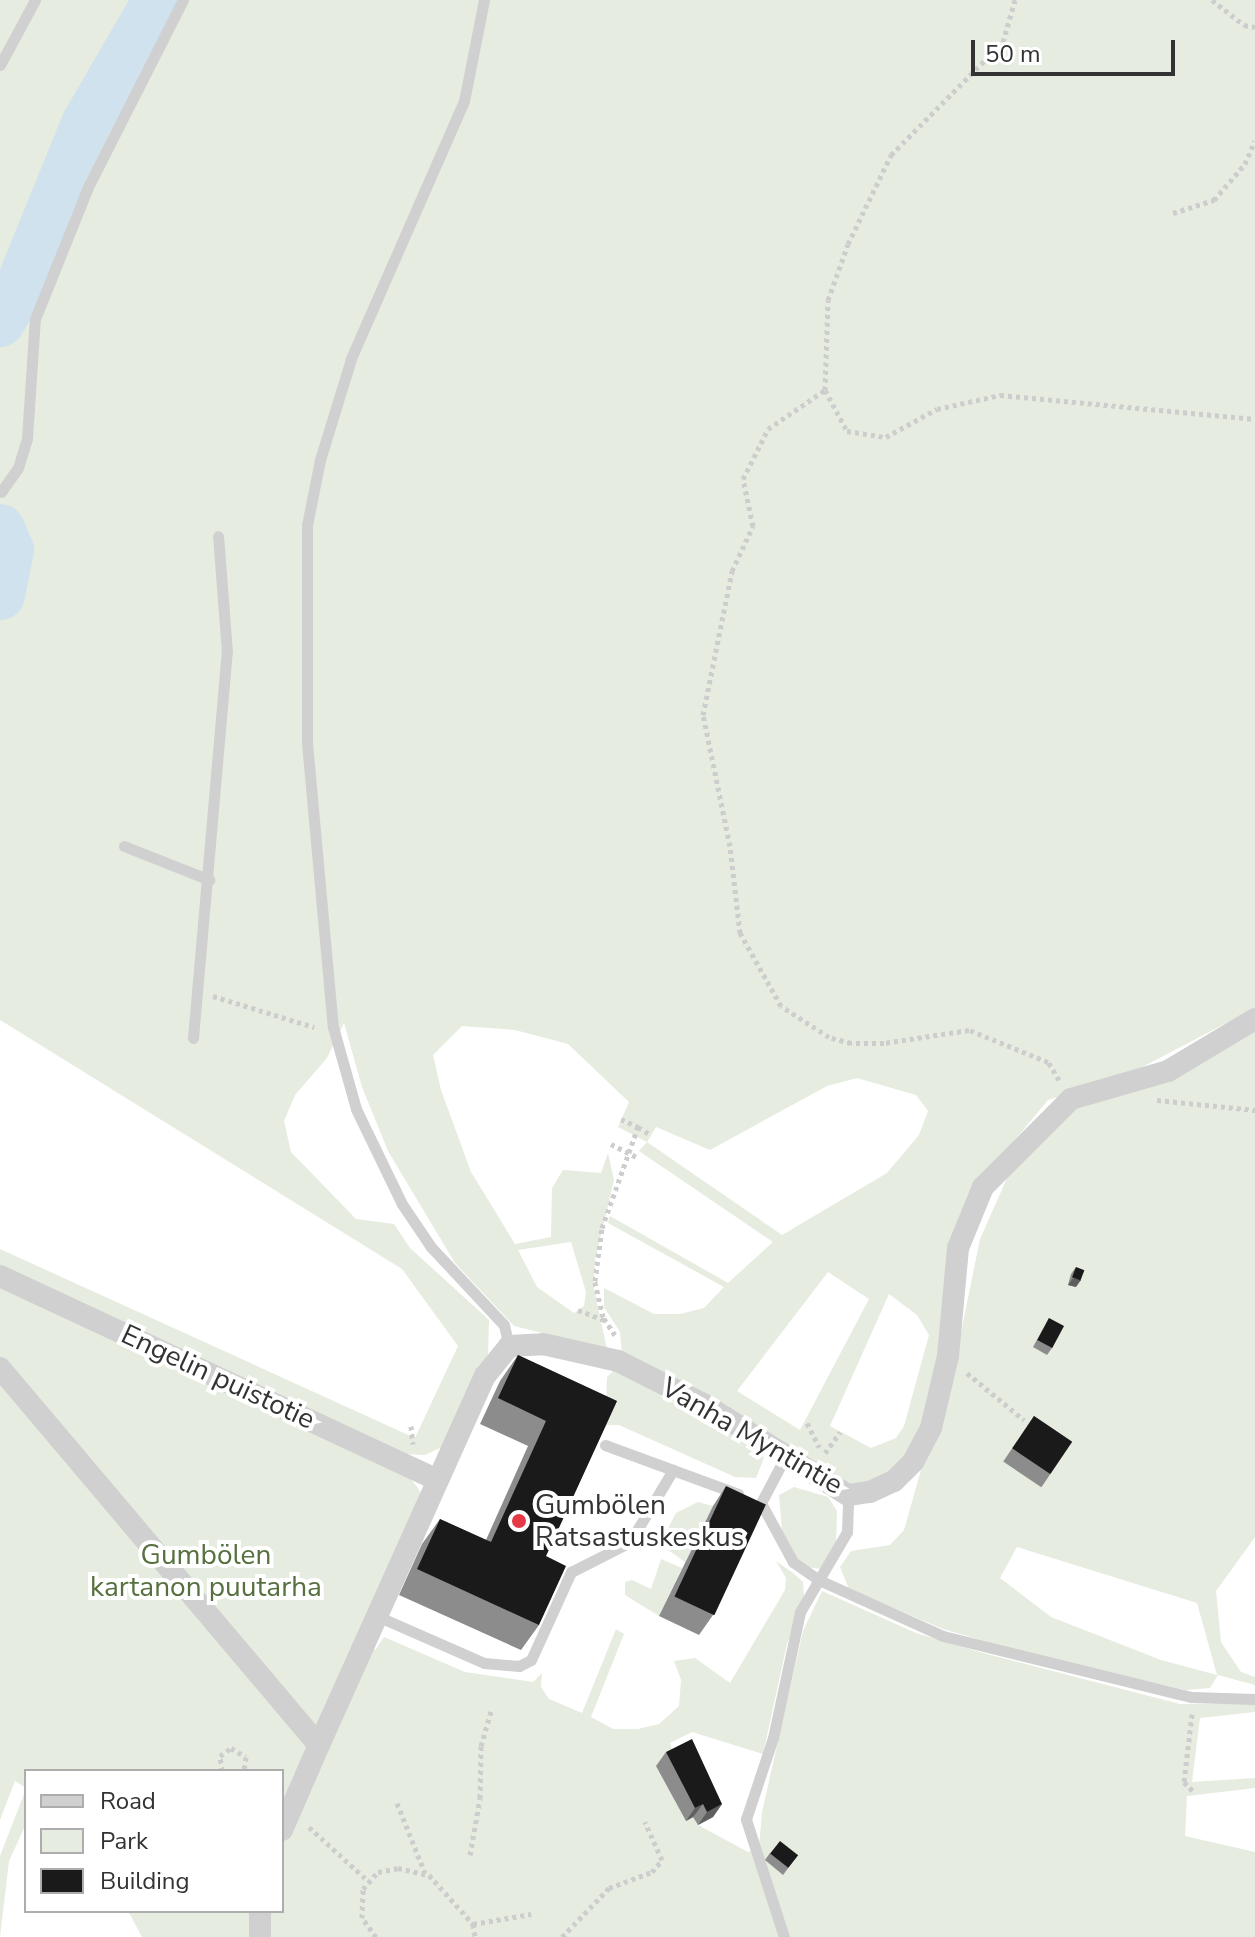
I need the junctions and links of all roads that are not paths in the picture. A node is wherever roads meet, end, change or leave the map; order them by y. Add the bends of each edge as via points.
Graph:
1 (35, 0) edge
2 (183, 0) edge
3 (484, 0) edge
4 (0, 65) edge
5 (1, 492) edge
6 (218, 536) dead end
7 (124, 846) dead end
8 (210, 880) junction
9 (1255, 1019) edge
10 (193, 1038) dead end
11 (0, 1276) edge
12 (509, 1346) junction
13 (0, 1368) edge
14 (605, 1445) edge
15 (784, 1459) junction
16 (673, 1470) junction
17 (436, 1479) junction
18 (848, 1495) junction
19 (761, 1503) junction
20 (819, 1580) junction
21 (377, 1616) junction
22 (1255, 1699) edge
23 (319, 1745) junction
24 (286, 1820) edge
25 (260, 1913) edge
26 (260, 1937) edge
27 (784, 1937) edge

1 - 4 lane
2 - 5 lane via 88,187 35,319 27,438 18,468
3 - 12 lane via 464,101 351,359 307,525 307,743 333,1027 356,1109 402,1204 431,1247 504,1325
6 - 8 lane via 227,652
7 - 8 lane
8 - 10 lane
9 - 18 street, Vanha Myntintie via 1168,1071 1071,1099 983,1187 958,1248 948,1356 931,1428 913,1462 894,1481
11 - 17 street, Engelin puistotie
12 - 15 street, Vanha Myntintie via 543,1344 618,1361 707,1406
12 - 17 street via 485,1376
13 - 23 street
14 - 16 lane
15 - 18 street, Vanha Myntintie
15 - 19 lane
16 - 19 lane
16 - 21 lane via 630,1542 571,1572 531,1660 519,1666 484,1663
17 - 21 street
18 - 20 lane via 847,1532
19 - 20 lane via 793,1562
20 - 22 lane via 943,1636 1192,1697
20 - 27 lane via 800,1612 773,1738 746,1819
21 - 23 street
23 - 24 street
25 - 26 street

